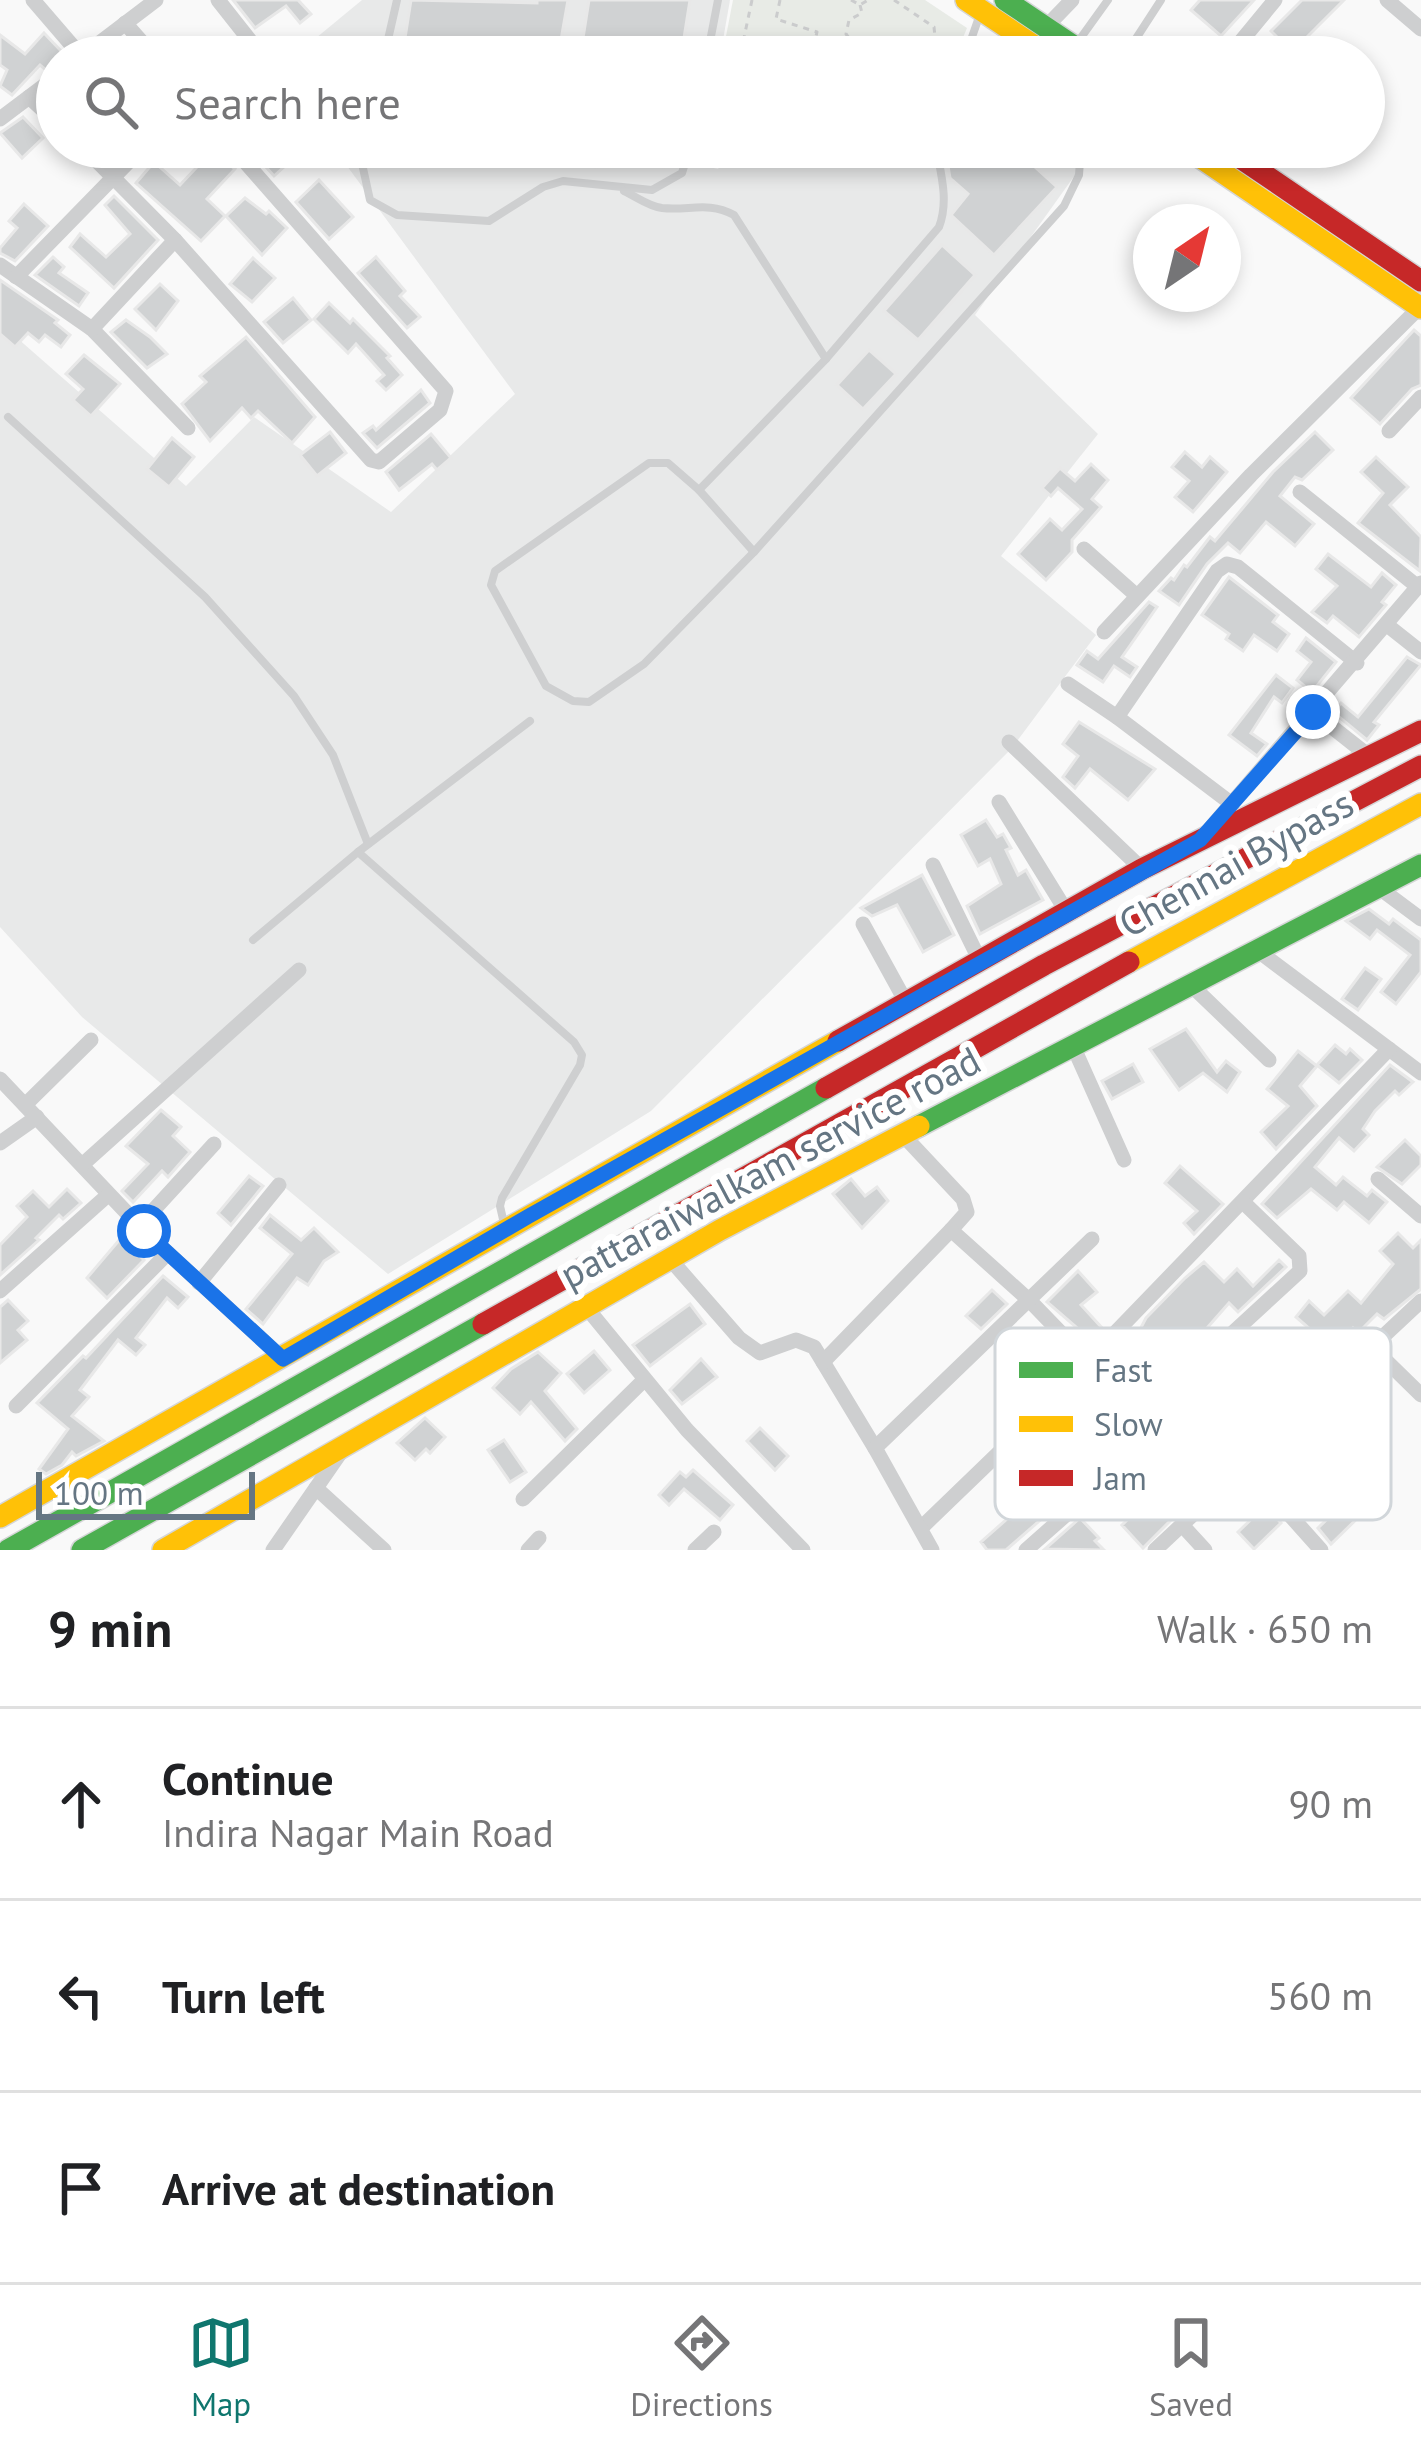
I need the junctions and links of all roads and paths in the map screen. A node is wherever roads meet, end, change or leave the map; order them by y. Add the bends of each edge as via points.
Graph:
1 (33, 0) edge
2 (218, 0) edge
3 (397, 0) edge
4 (718, 0) edge
5 (752, 0) edge
6 (780, 0) edge
7 (851, 0) edge
8 (868, 0) edge
9 (894, 0) edge
10 (1005, 0) edge
11 (1072, 0) edge
12 (1108, 0) edge
13 (1161, 0) edge
14 (1275, 0) edge
15 (1387, 0) edge
16 (153, 1) edge
17 (860, 5) junction
18 (974, 5) edge
19 (125, 22) junction
20 (1046, 28) junction
21 (1421, 29) edge
22 (64, 36) edge
23 (108, 36) edge
24 (137, 36) edge
25 (246, 36) edge
26 (389, 36) edge
27 (711, 36) edge
28 (744, 36) edge
29 (816, 36) edge
30 (848, 36) edge
31 (935, 36) edge
32 (968, 36) edge
33 (1020, 36) edge
34 (1056, 36) edge
35 (1087, 36) edge
36 (1138, 36) edge
37 (1245, 36) edge
38 (36, 92) edge
39 (29, 97) junction
40 (36, 104) edge
41 (0, 119) edge
42 (105, 168) edge
43 (122, 168) edge
44 (250, 168) edge
45 (363, 168) edge
46 (684, 168) edge
47 (939, 168) edge
48 (1079, 168) edge
49 (1217, 168) edge
50 (1251, 168) edge
51 (114, 176) junction
52 (618, 187) junction
53 (175, 239) junction
54 (0, 266) edge
55 (16, 278) junction
56 (1419, 300) edge
57 (92, 328) junction
58 (826, 358) junction
59 (1421, 397) edge
60 (8, 417) dead end
61 (188, 428) dead end
62 (1389, 431) dead end
63 (699, 490) junction
64 (1300, 492) dead end
65 (1084, 549) dead end
66 (754, 552) junction
67 (1419, 585) edge
68 (1137, 596) junction
69 (1387, 625) junction
70 (1103, 632) dead end
71 (1421, 652) edge
72 (1357, 663) junction
73 (1068, 684) dead end
74 (1313, 712) junction
75 (1117, 717) junction
76 (530, 721) dead end
77 (1421, 731) edge
78 (1009, 742) dead end
79 (1370, 757) junction
80 (1421, 766) edge
81 (999, 802) dead end
82 (1232, 804) junction
83 (1421, 804) edge
84 (1200, 840) junction
85 (368, 844) junction
86 (358, 852) junction
87 (932, 865) dead end
88 (1421, 865) edge
89 (1142, 869) junction
90 (1378, 887) junction
91 (1068, 914) junction
92 (1421, 919) edge
93 (863, 924) dead end
94 (253, 940) dead end
95 (1258, 950) junction
96 (981, 963) junction
97 (299, 970) dead end
98 (1191, 985) junction
99 (907, 1004) junction
100 (92, 1040) dead end
101 (1073, 1046) junction
102 (1389, 1049) junction
103 (1269, 1060) dead end
104 (1421, 1073) edge
105 (0, 1078) edge
106 (31, 1111) junction
107 (903, 1135) junction
108 (0, 1144) edge
109 (214, 1144) dead end
110 (1124, 1160) dead end
111 (82, 1165) junction
112 (1378, 1179) dead end
113 (279, 1185) dead end
114 (108, 1195) junction
115 (1243, 1202) junction
116 (1421, 1216) edge
117 (139, 1226) junction
118 (505, 1230) junction
119 (951, 1230) junction
120 (1091, 1239) dead end
121 (168, 1253) junction
122 (670, 1259) junction
123 (200, 1283) junction
124 (0, 1291) edge
125 (1030, 1301) junction
126 (1421, 1301) edge
127 (586, 1307) junction
128 (1002, 1328) edge
129 (1056, 1328) edge
130 (1120, 1328) edge
131 (1238, 1328) edge
132 (1391, 1329) edge
133 (995, 1334) edge
134 (283, 1359) junction
135 (823, 1362) junction
136 (1391, 1366) edge
137 (644, 1380) junction
138 (1421, 1395) edge
139 (16, 1406) dead end
140 (345, 1445) junction
141 (875, 1448) junction
142 (995, 1454) edge
143 (316, 1488) junction
144 (523, 1498) dead end
145 (0, 1517) edge
146 (1060, 1520) edge
147 (1187, 1520) edge
148 (1294, 1520) edge
149 (1182, 1525) junction
150 (921, 1528) junction
151 (714, 1532) dead end
152 (8, 1550) edge
153 (82, 1550) edge
154 (163, 1550) edge
155 (273, 1550) edge
156 (384, 1550) edge
157 (695, 1550) edge
158 (803, 1550) edge
159 (932, 1550) edge
160 (1026, 1550) edge
161 (1155, 1550) edge
162 (1205, 1550) edge
163 (1321, 1550) edge

1 - 22 street
2 - 25 street
3 - 26 lane
4 - 27 lane
5 - 28 path
6 - 29 path via 776,19
7 - 17 path
8 - 17 path
9 - 31 path via 934,27
10 - 20 main road
11 - 20 street
12 - 35 lane
13 - 36 lane
14 - 37 street
15 - 21 street
16 - 19 street
17 - 30 path
18 - 32 lane
18 - 33 main road
19 - 23 street
19 - 24 street
20 - 34 main road
38 - 39 street
39 - 40 street
39 - 41 street
42 - 51 street
43 - 51 street
44 - 53 street via 446,391 446,401 385,459 371,460
45 - 52 lane via 370,200 397,215 489,221 563,181
46 - 52 lane via 652,190
47 - 58 lane via 939,227
48 - 66 lane via 1064,206
49 - 56 main road
50 - 56 main road
51 - 53 street
51 - 55 street
52 - 58 lane via 651,206 709,206 734,215
53 - 57 street
54 - 55 street
55 - 57 street
56 - 68 street
57 - 61 street
58 - 63 lane
59 - 62 street
60 - 85 lane via 205,597 294,696 333,755
63 - 66 lane
63 - 66 lane via 674,466 650,463 496,572 490,586 546,686 589,702 644,664
64 - 67 street
65 - 68 street
67 - 69 street
68 - 70 street
69 - 71 street
69 - 72 street
72 - 74 street
72 - 75 street via 1227,564
73 - 75 street
74 - 79 street
74 - 82 street
75 - 82 street
76 - 85 lane
77 - 79 main road
78 - 89 street
79 - 84 main road
80 - 152 main road, Chennai Bypass via 1044,965
81 - 91 street
82 - 84 street
83 - 153 main road, Chennai Bypass
84 - 89 main road
85 - 86 lane
86 - 94 lane
86 - 118 lane via 582,1055 502,1198
87 - 96 street
88 - 90 main road, pattaraiwalkam service road
89 - 91 main road
90 - 92 street
90 - 95 main road, pattaraiwalkam service road
91 - 96 main road
93 - 99 street
95 - 98 main road, pattaraiwalkam service road
95 - 102 street
96 - 99 main road
97 - 111 street
98 - 101 main road, pattaraiwalkam service road
98 - 103 street
99 - 118 main road
100 - 106 street
101 - 107 main road, pattaraiwalkam service road
101 - 110 street
102 - 104 street
102 - 115 street
105 - 106 street
106 - 108 street
106 - 111 street
107 - 119 street via 963,1199 967,1212
107 - 122 main road, pattaraiwalkam service road
109 - 117 street
111 - 114 street
112 - 116 street
113 - 123 street
114 - 117 street
114 - 124 street
115 - 130 street
115 - 131 street via 1300,1256 1300,1271
117 - 121 street
118 - 134 main road
119 - 125 street
119 - 135 street
120 - 125 street
121 - 123 street
121 - 139 street
122 - 127 main road, pattaraiwalkam service road
122 - 135 street via 760,1353 796,1340
123 - 134 street
125 - 128 street
125 - 129 street
126 - 132 street
127 - 137 street
127 - 140 main road, pattaraiwalkam service road
133 - 141 street
134 - 145 main road
135 - 141 street
136 - 138 street
137 - 144 street
137 - 158 street
140 - 143 street
140 - 154 main road, pattaraiwalkam service road
141 - 150 street
142 - 150 street
143 - 155 street
143 - 156 street
146 - 160 street
147 - 149 street
148 - 163 street
149 - 161 street
149 - 162 street
150 - 159 street
151 - 157 street

